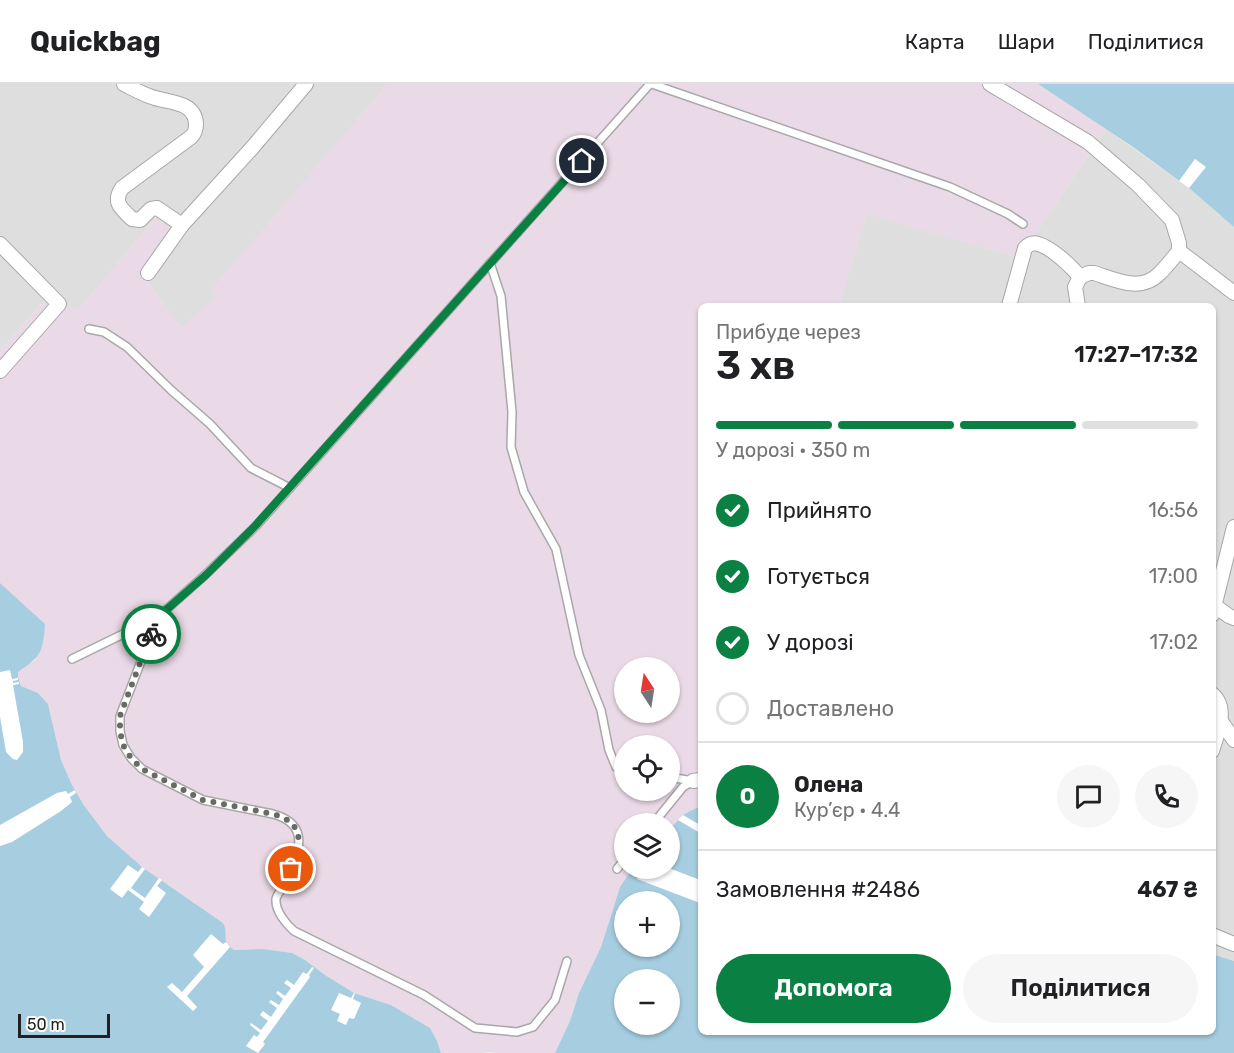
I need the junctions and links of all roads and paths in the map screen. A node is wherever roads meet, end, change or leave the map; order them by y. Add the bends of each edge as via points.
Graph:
1 (124, 84) edge
2 (306, 84) edge
3 (651, 84) edge
4 (990, 84) edge
5 (1023, 224) dead end
6 (182, 225) junction
7 (0, 244) edge
8 (1179, 251) junction
9 (490, 263) junction
10 (148, 273) dead end
11 (1080, 277) junction
12 (1234, 293) edge
13 (1010, 303) edge
14 (1078, 303) edge
15 (89, 329) dead end
16 (0, 371) edge
17 (290, 488) junction
18 (1234, 527) edge
19 (1216, 598) edge
20 (1216, 611) edge
21 (158, 617) junction
22 (1234, 618) edge
23 (72, 659) dead end
24 (1216, 697) edge
25 (1220, 720) junction
26 (1216, 736) edge
27 (1234, 740) edge
28 (614, 762) edge
29 (680, 779) edge
30 (697, 781) edge
31 (662, 813) edge
32 (1216, 937) edge
33 (1234, 944) edge
34 (567, 960) dead end

1 - 6 street via 154,98 181,104 196,120 196,131 191,137 122,188 118,196 119,206 135,220 157,208
2 - 6 street
3 - 5 lane via 950,186
3 - 9 lane
4 - 8 street via 1088,142 1138,185 1172,220
6 - 10 street
7 - 16 street via 59,304
8 - 11 street via 1160,274 1142,284 1094,273
8 - 12 street
9 - 17 lane
9 - 28 lane via 501,296 512,412 511,447 524,492 556,549 579,655 601,710
11 - 13 street via 1070,264 1044,246 1028,245
11 - 14 street via 1075,287
15 - 17 lane via 104,332 127,347 251,468
17 - 21 lane via 206,575
18 - 19 street
20 - 22 street
21 - 23 lane
21 - 34 lane via 120,716 123,745 142,769 203,800 273,814 289,821 300,845 276,900 285,923 294,932 424,995 475,1028 517,1032 532,1027 555,1000
24 - 25 street
25 - 26 street
25 - 27 street
29 - 30 lane
30 - 31 lane via 683,787
32 - 33 street

